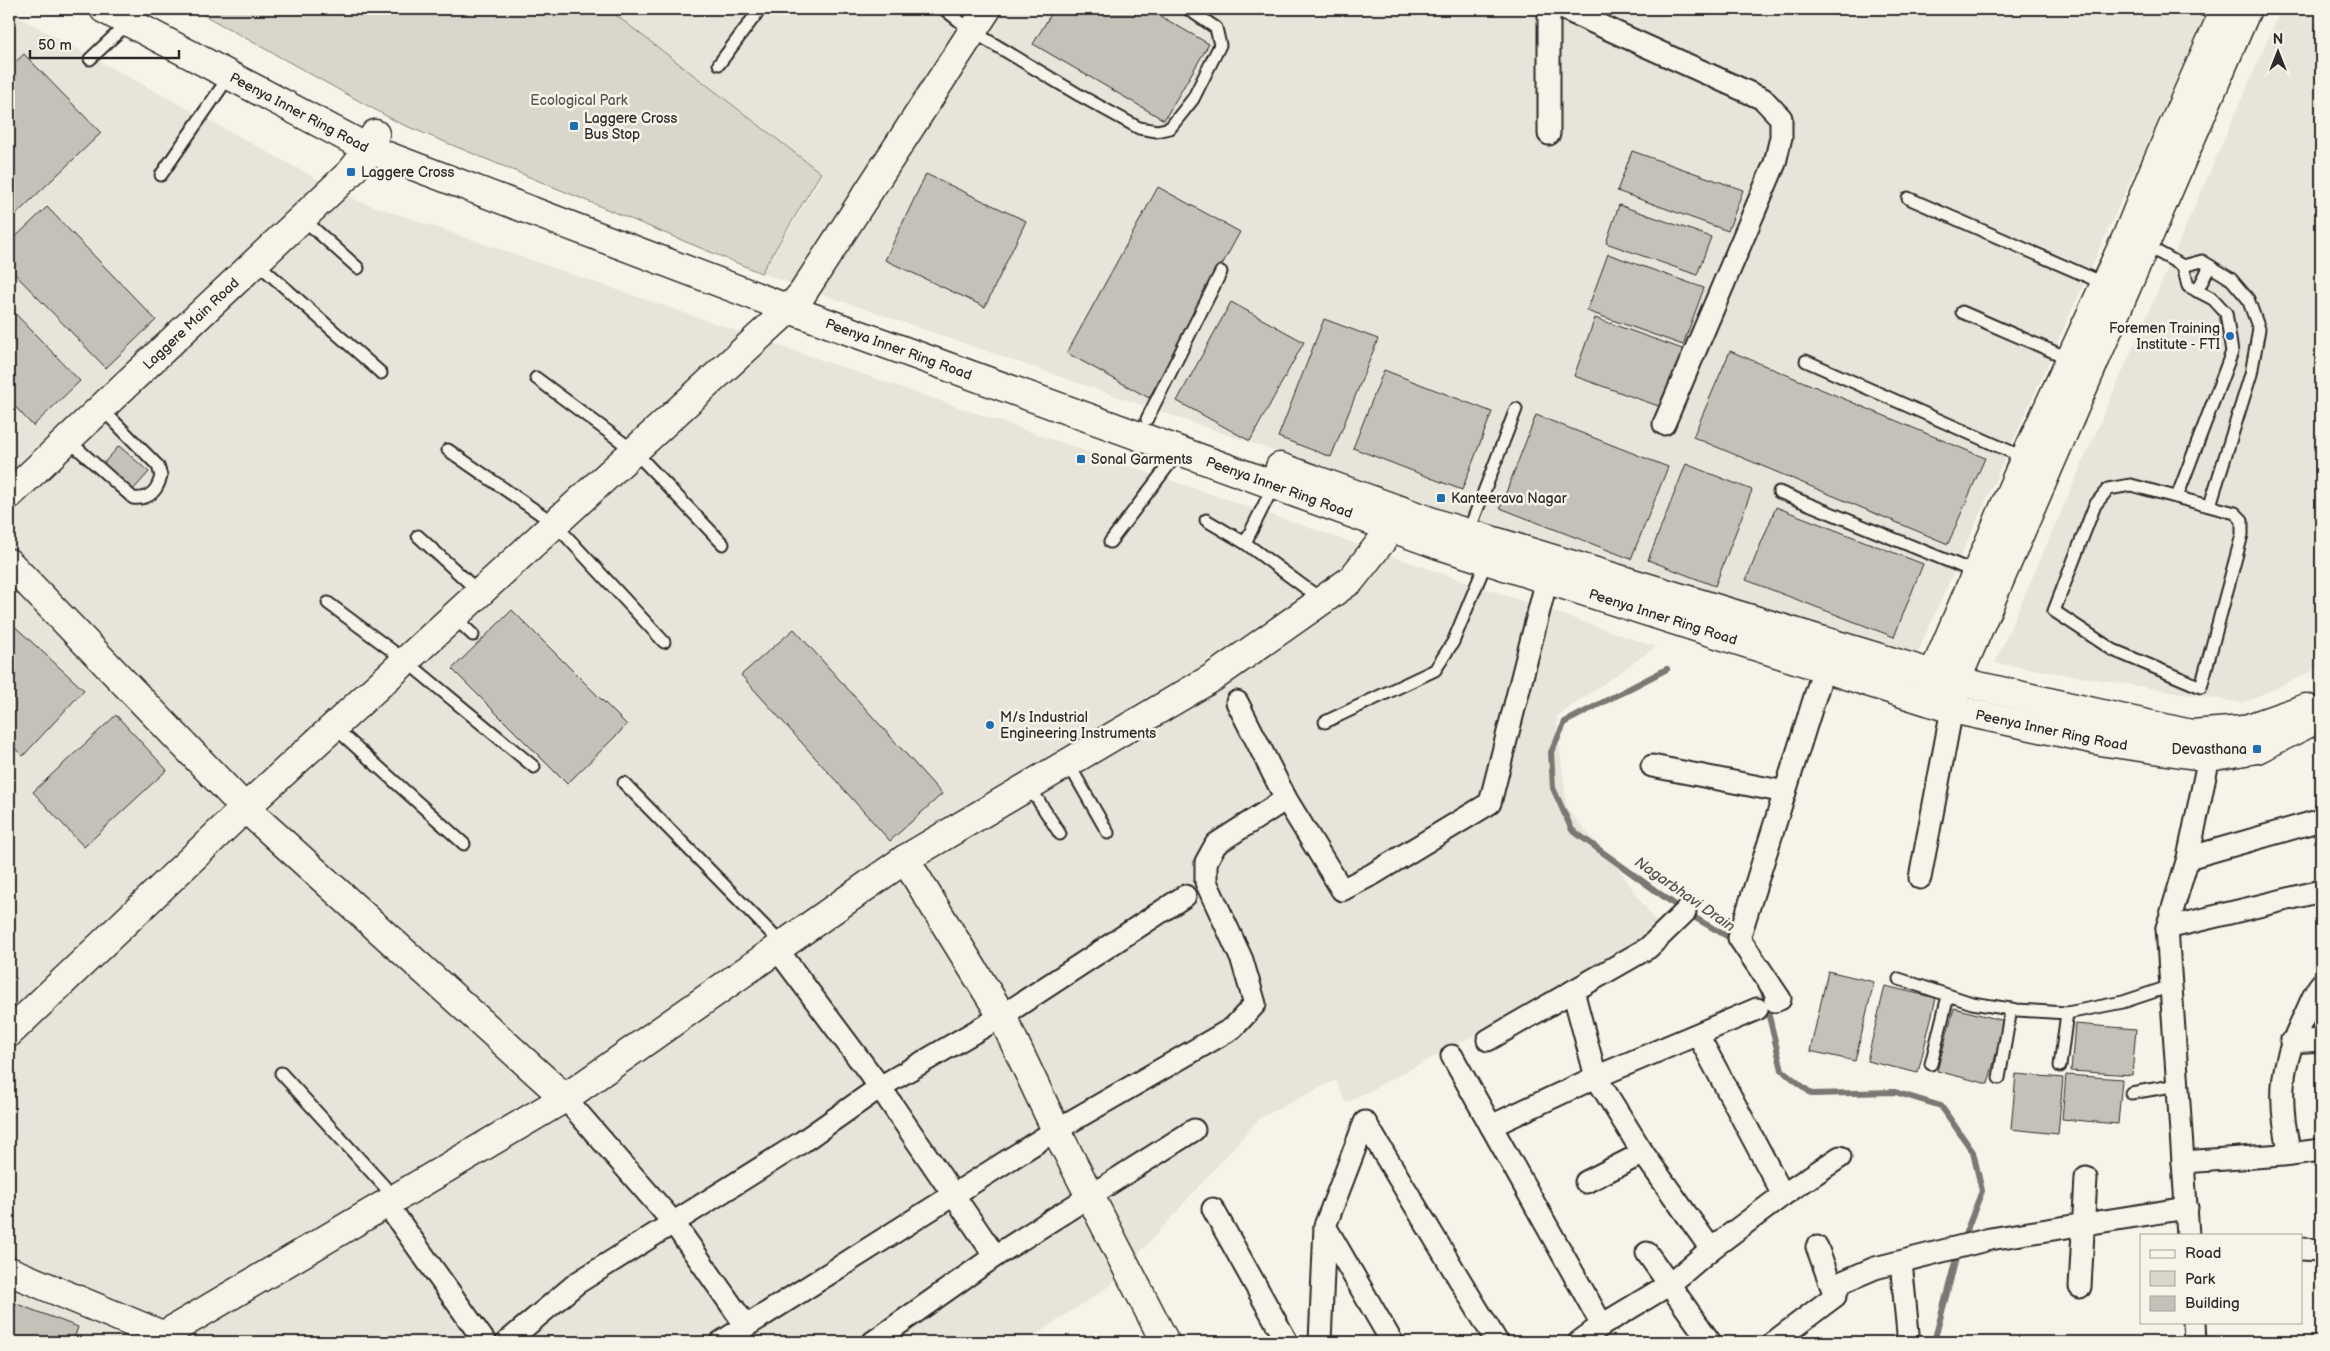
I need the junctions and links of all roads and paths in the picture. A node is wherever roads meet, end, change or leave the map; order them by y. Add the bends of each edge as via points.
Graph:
1 (104, 9) edge
2 (760, 9) edge
3 (944, 9) edge
4 (987, 9) edge
5 (1188, 9) edge
6 (1549, 9) edge
7 (1564, 9) edge
8 (2228, 13) edge
9 (136, 15) edge
10 (972, 31) junction
11 (90, 59) dead end
12 (719, 64) dead end
13 (230, 75) junction
14 (1548, 134) dead end
15 (372, 142) junction
16 (161, 175) dead end
17 (1908, 198) dead end
18 (302, 218) junction
19 (2136, 240) junction
20 (256, 262) junction
21 (2183, 266) junction
22 (2210, 266) junction
23 (358, 268) dead end
24 (1221, 272) dead end
25 (2105, 284) junction
26 (2197, 291) junction
27 (795, 302) junction
28 (1962, 312) dead end
29 (2070, 359) junction
30 (1806, 361) dead end
31 (380, 373) dead end
32 (536, 378) dead end
33 (101, 408) junction
34 (1516, 409) dead end
35 (1146, 419) junction
36 (1664, 424) dead end
37 (68, 440) junction
38 (448, 450) dead end
39 (1180, 450) junction
40 (634, 452) junction
41 (2025, 458) junction
42 (1274, 485) junction
43 (1779, 492) dead end
44 (9, 496) edge
45 (2177, 497) junction
46 (2210, 505) junction
47 (1396, 519) junction
48 (1206, 520) dead end
49 (555, 524) junction
50 (1468, 533) junction
51 (418, 536) dead end
52 (1110, 542) dead end
53 (1245, 543) junction
54 (723, 544) dead end
55 (1487, 560) junction
56 (9, 563) edge
57 (1975, 572) junction
58 (1547, 579) junction
59 (480, 594) junction
60 (1323, 600) junction
61 (328, 603) dead end
62 (664, 642) dead end
63 (406, 661) junction
64 (1824, 668) junction
65 (1944, 677) junction
66 (1922, 700) junction
67 (2321, 701) edge
68 (1237, 702) dead end
69 (1952, 709) junction
70 (2321, 717) edge
71 (1326, 722) dead end
72 (334, 727) junction
73 (2210, 757) junction
74 (1068, 763) junction
75 (1652, 766) dead end
76 (534, 767) dead end
77 (624, 782) dead end
78 (1029, 786) junction
79 (1785, 792) junction
80 (1286, 799) junction
81 (246, 808) junction
82 (2321, 820) edge
83 (1108, 833) dead end
84 (1060, 834) dead end
85 (464, 844) dead end
86 (2188, 858) junction
87 (905, 859) junction
88 (1920, 878) dead end
89 (2321, 891) edge
90 (1185, 896) dead end
91 (1685, 912) dead end
92 (2166, 928) junction
93 (780, 947) junction
94 (1899, 979) dead end
95 (2321, 984) edge
96 (2171, 986) junction
97 (1573, 991) junction
98 (1948, 996) junction
99 (2011, 1009) junction
100 (2067, 1013) junction
101 (1002, 1016) junction
102 (9, 1033) edge
103 (1698, 1035) junction
104 (1488, 1040) dead end
105 (2321, 1040) edge
106 (2291, 1042) junction
107 (1452, 1056) dead end
108 (1931, 1064) dead end
109 (2060, 1066) dead end
110 (281, 1073) dead end
111 (1596, 1077) junction
112 (1999, 1078) dead end
113 (2178, 1085) junction
114 (880, 1087) junction
115 (2131, 1093) dead end
116 (565, 1098) junction
117 (1490, 1126) junction
118 (1056, 1130) junction
119 (1194, 1130) dead end
120 (2321, 1150) edge
121 (1643, 1153) junction
122 (2290, 1154) junction
123 (1840, 1157) dead end
124 (2183, 1162) junction
125 (2086, 1178) dead end
126 (1586, 1182) dead end
127 (954, 1194) junction
128 (1783, 1195) junction
129 (1090, 1196) junction
130 (391, 1200) junction
131 (2186, 1208) junction
132 (1213, 1209) dead end
133 (673, 1222) junction
134 (2084, 1224) junction
135 (1325, 1226) junction
136 (2191, 1234) edge
137 (1817, 1248) dead end
138 (1711, 1249) junction
139 (2302, 1249) edge
140 (2321, 1250) edge
141 (1646, 1253) dead end
142 (995, 1256) junction
143 (1901, 1262) junction
144 (9, 1271) edge
145 (1670, 1284) junction
146 (2080, 1287) dead end
147 (1835, 1296) junction
148 (2194, 1324) edge
149 (746, 1326) junction
150 (1593, 1336) edge
151 (157, 1338) edge
152 (485, 1342) edge
153 (508, 1342) edge
154 (721, 1342) edge
155 (873, 1342) edge
156 (1165, 1342) edge
157 (1287, 1342) edge
158 (1320, 1342) edge
159 (1392, 1342) edge
160 (1497, 1342) edge
161 (1710, 1342) edge
162 (1774, 1342) edge
163 (1907, 1342) edge
164 (2195, 1342) edge

1 - 9 street, Peenya Inner Ring Road
2 - 12 lane
3 - 10 lane
4 - 10 street
5 - 10 lane via 1216,28 1220,45 1193,99 1170,128 1156,131 1139,128
6 - 14 street
7 - 36 street via 1763,99 1781,118 1781,137 1775,163
8 - 19 street
9 - 11 lane
9 - 13 street, Peenya Inner Ring Road
9 - 15 street, Peenya Inner Ring Road
10 - 27 street
13 - 15 street, Peenya Inner Ring Road
13 - 16 lane
15 - 18 street, Laggere Main Road via 351,172
15 - 27 street, Peenya Inner Ring Road
17 - 25 lane
18 - 20 street, Laggere Main Road
18 - 23 lane
19 - 21 lane
19 - 25 street
19 - 65 street
20 - 31 lane
20 - 33 street, Laggere Main Road
21 - 22 lane via 2202,261
21 - 26 lane via 2188,286
22 - 26 lane
22 - 46 lane via 2231,280 2248,299 2259,329 2251,374
24 - 35 lane
25 - 29 street
26 - 45 lane via 2213,299 2226,313 2232,352
27 - 35 street, Peenya Inner Ring Road
27 - 39 street, Peenya Inner Ring Road
27 - 40 street
28 - 29 lane
29 - 41 street
30 - 41 lane
32 - 40 lane
33 - 37 street, Laggere Main Road
33 - 37 lane via 158,466 161,476 154,492 147,498 133,498
34 - 50 lane
35 - 47 street, Peenya Inner Ring Road
37 - 44 street, Laggere Main Road
38 - 49 lane
39 - 42 street, Peenya Inner Ring Road
39 - 52 lane
40 - 49 street
40 - 54 lane
41 - 57 street
42 - 47 street, Peenya Inner Ring Road
42 - 53 lane
43 - 57 lane
45 - 46 lane
45 - 46 lane via 2131,485 2108,489 2095,505 2054,611 2113,650 2201,687 2242,535 2242,520 2235,513
47 - 50 street, Peenya Inner Ring Road
47 - 55 street, Peenya Inner Ring Road
47 - 60 street via 1351,580
48 - 53 lane
49 - 59 street
49 - 62 lane
50 - 65 street, Peenya Inner Ring Road
51 - 59 lane
53 - 60 lane
55 - 58 street, Peenya Inner Ring Road
55 - 71 lane via 1453,642 1435,670
56 - 81 street
57 - 65 street
58 - 64 street, Peenya Inner Ring Road
58 - 80 street via 1490,803 1342,890
59 - 63 street via 464,626
60 - 74 street via 1212,678
61 - 63 lane
63 - 72 street
63 - 76 lane
64 - 66 street, Peenya Inner Ring Road
64 - 79 street
65 - 66 street
65 - 67 street, Peenya Inner Ring Road via 2191,734 2243,730
65 - 69 street
66 - 69 street, Peenya Inner Ring Road
68 - 80 street
69 - 73 street, Peenya Inner Ring Road via 2106,742
69 - 88 street
70 - 73 street, Peenya Inner Ring Road via 2258,749
72 - 81 street
72 - 85 lane
73 - 86 street
74 - 78 street
74 - 83 lane
75 - 79 street
77 - 93 lane
78 - 84 lane
78 - 87 street
79 - 103 street via 1739,938 1780,998
80 - 118 street via 1216,844 1206,862 1206,882 1242,960 1255,1004 1233,1028
81 - 102 street
81 - 116 street
82 - 86 street
86 - 92 street
87 - 93 street
87 - 101 street
89 - 92 street
90 - 101 street
91 - 97 street via 1648,948
92 - 96 street
93 - 114 street
93 - 116 street
94 - 98 lane
95 - 106 street
96 - 100 lane via 2123,1002
96 - 113 street
97 - 104 street
97 - 111 street
98 - 99 lane via 1972,1004
98 - 108 lane
99 - 100 lane
99 - 112 lane
100 - 109 lane
101 - 114 street
101 - 118 street
103 - 111 street
103 - 128 street
105 - 106 street
106 - 122 street via 2282,1096
107 - 117 street
110 - 130 lane
111 - 117 street
111 - 121 street
113 - 115 lane
113 - 124 street
114 - 127 street
114 - 133 street via 802,1142
116 - 130 street
116 - 133 street
117 - 150 street
118 - 127 street
118 - 129 street
119 - 129 street
120 - 122 street
121 - 126 street
121 - 138 street
122 - 124 street
123 - 128 street
124 - 131 street
125 - 134 street
127 - 142 street
127 - 149 street
128 - 138 street
129 - 142 street
129 - 156 street
130 - 151 street
130 - 152 street
131 - 134 street
131 - 136 street
132 - 157 street
133 - 149 street
133 - 153 street via 577,1283
134 - 143 street via 1990,1239
134 - 146 street
135 - 158 street
135 - 159 street
135 - 160 street via 1365,1122
137 - 147 street
138 - 145 street
139 - 140 street
141 - 145 street
142 - 155 street
143 - 147 street via 1875,1268 1840,1283
143 - 163 street
144 - 151 street
145 - 150 street
145 - 161 street
147 - 162 street
148 - 164 street
149 - 154 street

